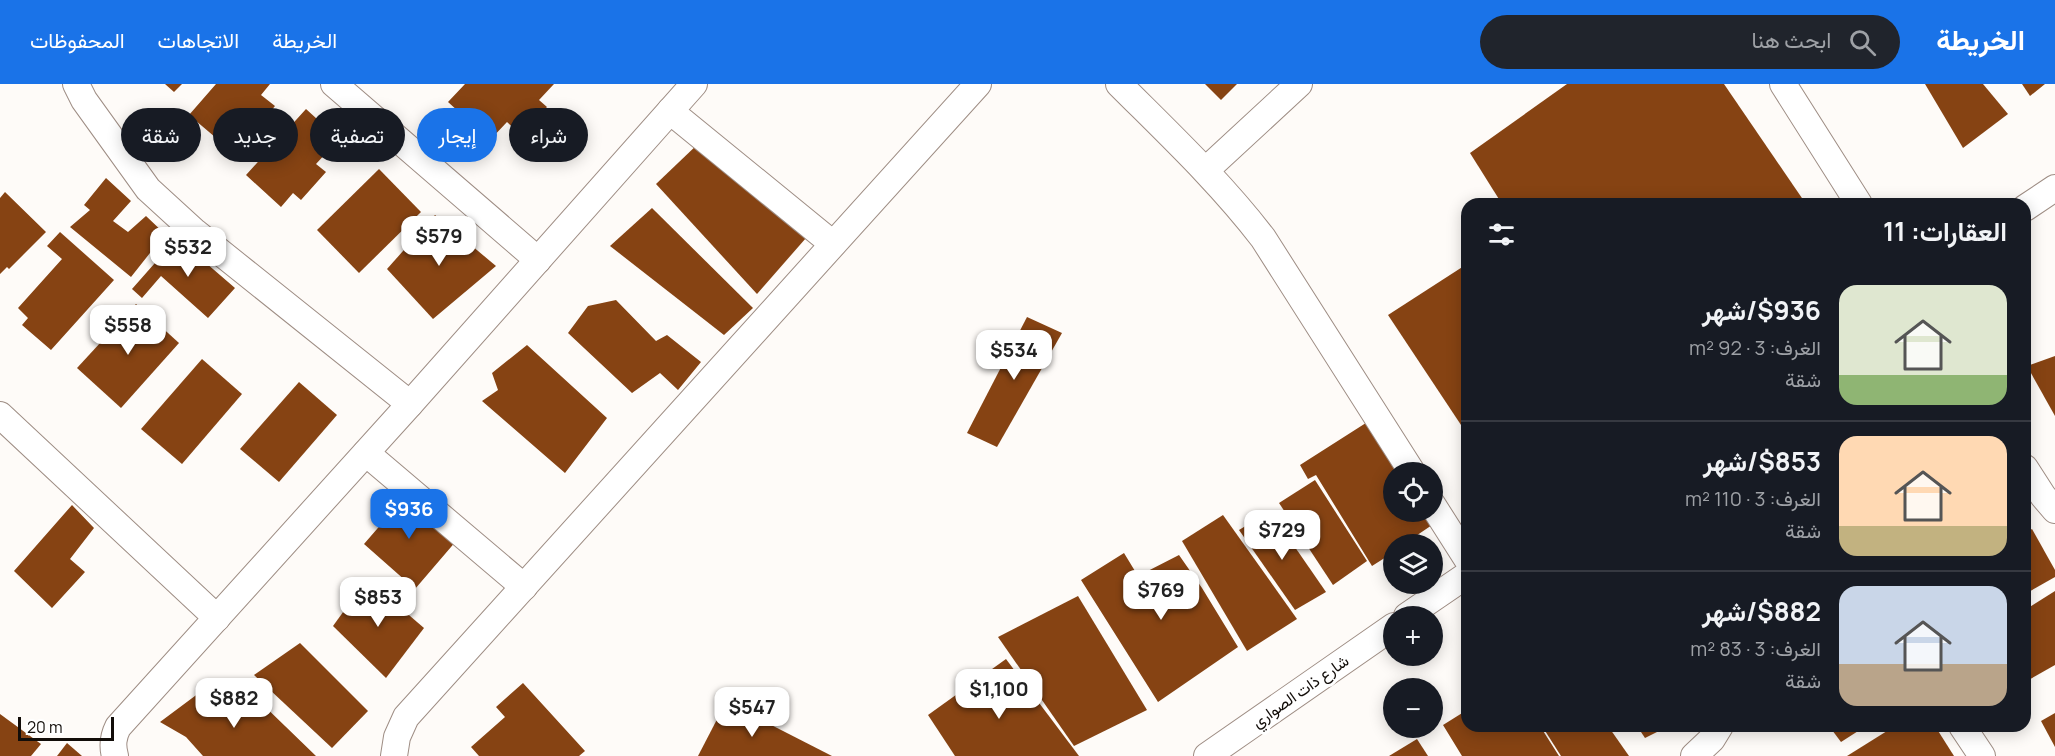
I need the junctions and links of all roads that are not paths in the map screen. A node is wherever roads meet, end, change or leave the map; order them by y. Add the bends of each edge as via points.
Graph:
1 (76, 84) edge
2 (334, 84) edge
3 (694, 84) edge
4 (978, 84) edge
5 (1119, 84) edge
6 (1299, 84) edge
7 (1783, 84) edge
8 (670, 111) junction
9 (1206, 170) junction
10 (2055, 188) edge
11 (1855, 198) edge
12 (2031, 204) edge
13 (833, 244) junction
14 (538, 260) junction
15 (410, 404) junction
16 (0, 414) edge
17 (366, 453) junction
18 (1406, 462) edge
19 (2031, 477) edge
20 (2055, 510) edge
21 (1443, 521) edge
22 (1461, 550) edge
23 (1461, 579) edge
24 (524, 587) junction
25 (1422, 606) edge
26 (217, 618) junction
27 (1383, 634) edge
28 (1716, 732) edge
29 (1966, 732) edge
30 (115, 756) edge
31 (394, 756) edge
32 (1207, 756) edge
33 (1694, 756) edge
34 (1982, 756) edge

1 - 15 street via 148,189 195,232
2 - 14 street
3 - 8 street
4 - 13 street
5 - 9 street
6 - 9 street
7 - 11 street
8 - 13 street
8 - 14 street
9 - 18 street via 1263,238
10 - 12 street
13 - 24 street
14 - 15 street
15 - 17 street
16 - 26 street
17 - 24 street
17 - 26 street
19 - 20 street
21 - 22 street
23 - 25 street
24 - 31 street via 406,717 396,737
26 - 30 street via 118,727 112,747
27 - 32 street, شارع ذات الصواري
28 - 33 street
29 - 34 street

